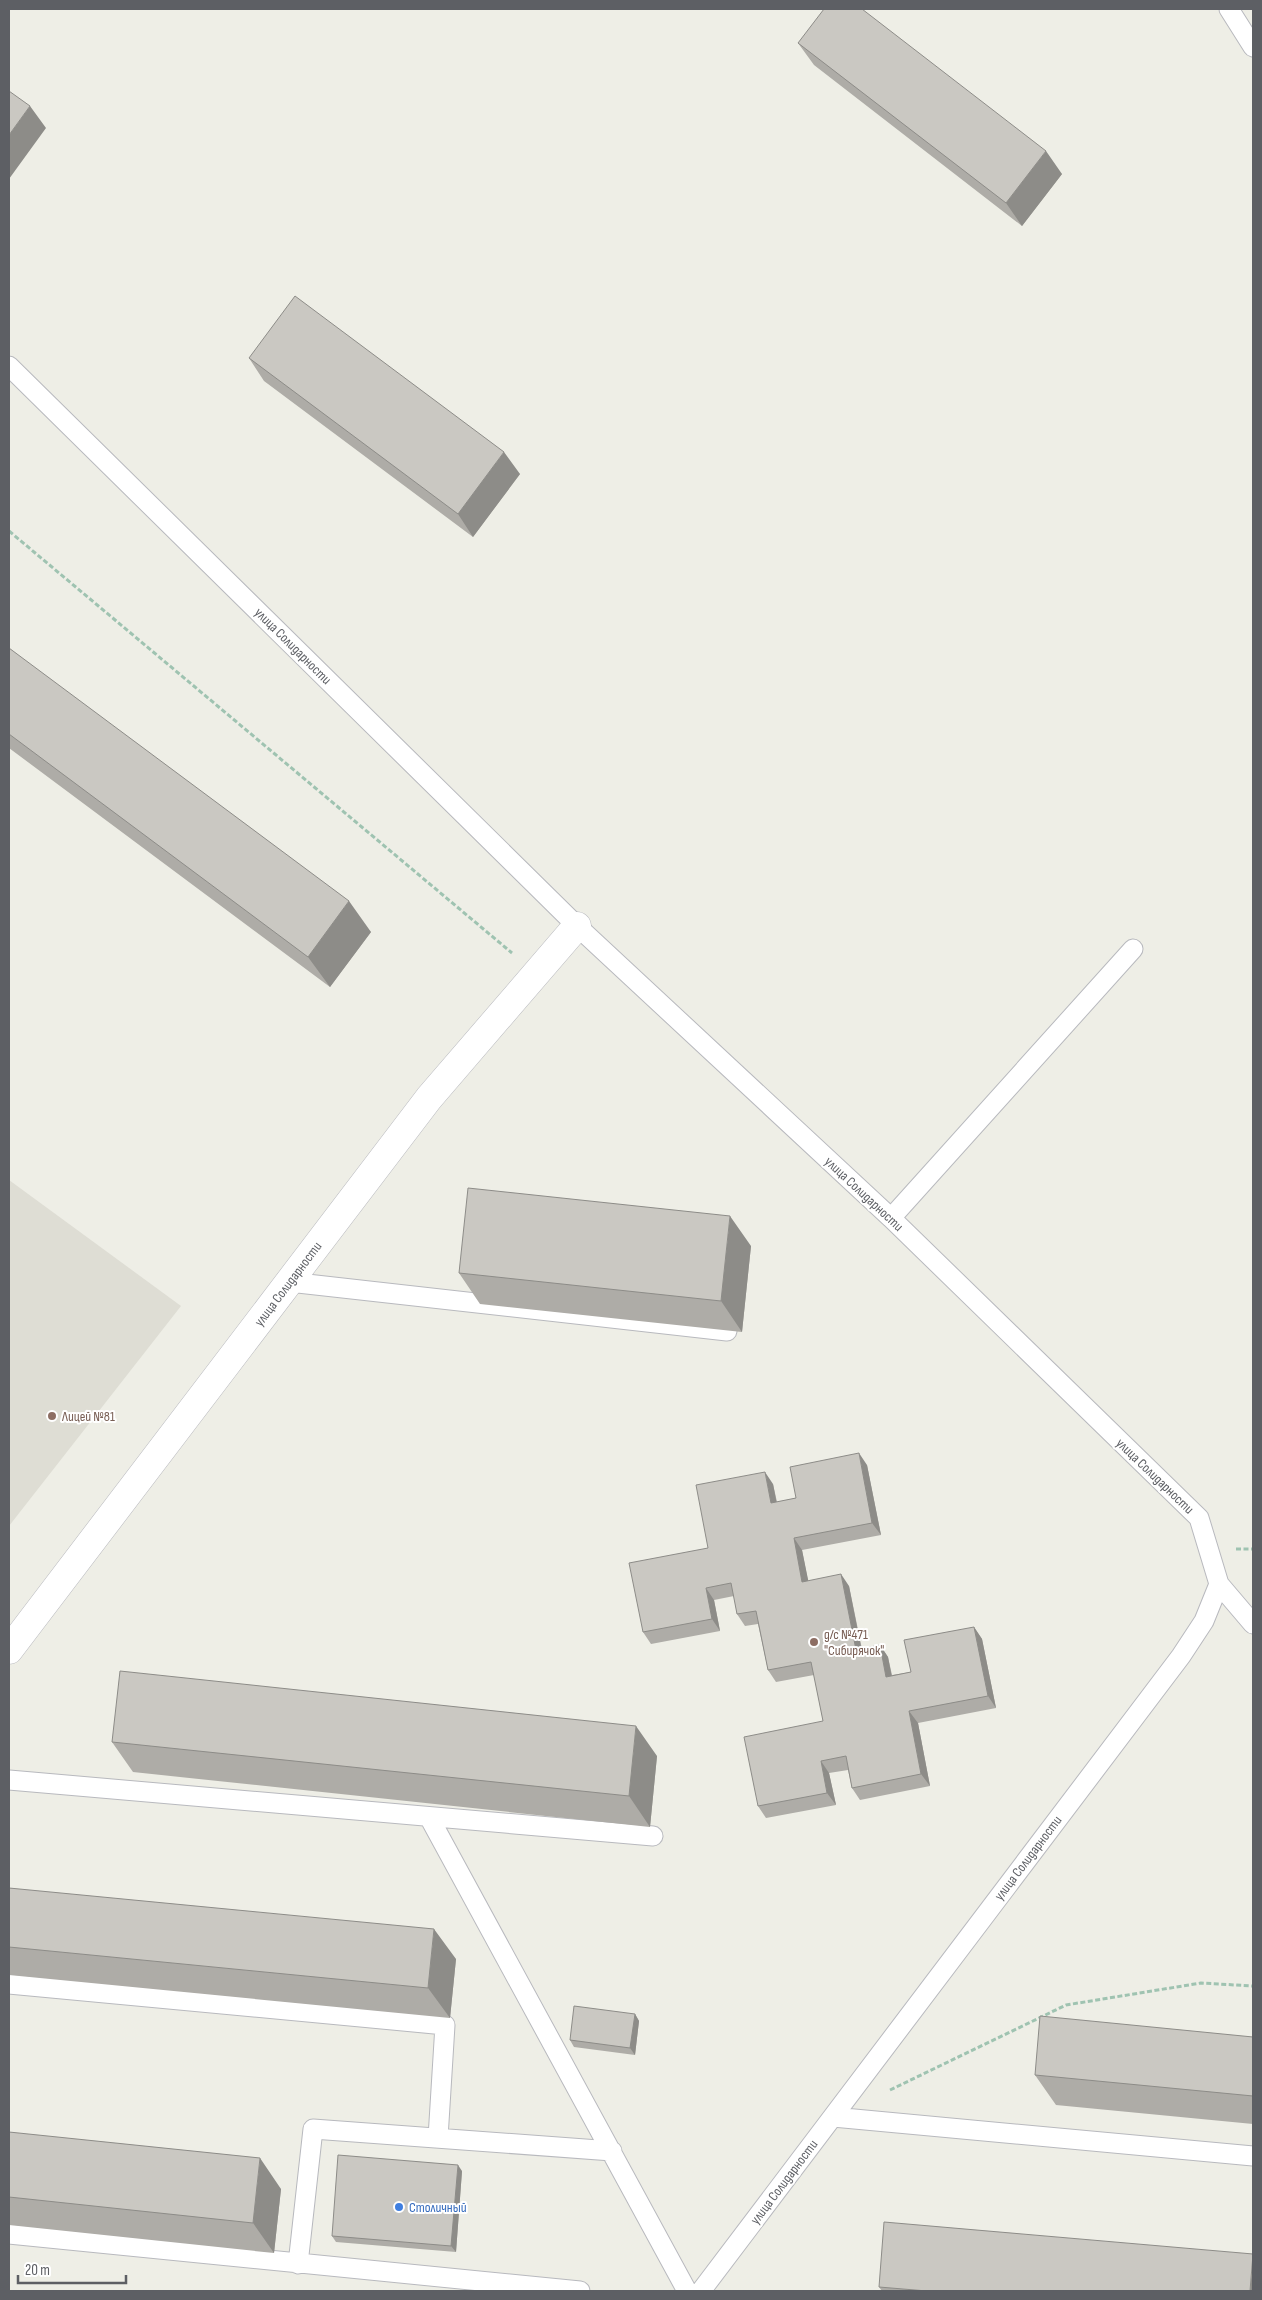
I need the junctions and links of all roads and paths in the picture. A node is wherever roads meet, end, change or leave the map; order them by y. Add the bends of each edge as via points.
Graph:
1 (1229, 9) edge
2 (1253, 47) edge
3 (9, 366) edge
4 (9, 531) edge
5 (577, 926) junction
6 (1133, 949) dead end
7 (536, 974) junction
8 (891, 1218) junction
9 (289, 1282) junction
10 (727, 1331) dead end
11 (1219, 1584) junction
12 (1253, 1624) edge
13 (9, 1650) edge
14 (9, 1780) edge
15 (429, 1817) junction
16 (654, 1836) dead end
17 (9, 1984) edge
18 (1253, 1986) edge
19 (887, 2091) dead end
20 (833, 2117) junction
21 (438, 2138) junction
22 (612, 2152) junction
23 (1253, 2156) edge
24 (9, 2234) edge
25 (298, 2264) junction
26 (580, 2291) edge
27 (688, 2291) edge
28 (702, 2291) edge

1 - 2 lane
3 - 5 lane, улица Солидарности
4 - 7 path
5 - 7 street, улица Солидарности
5 - 8 lane, улица Солидарности
6 - 8 lane
7 - 9 street, улица Солидарности via 429,1098
8 - 11 lane, улица Солидарности via 1198,1518
9 - 10 lane
9 - 13 street, улица Солидарности
11 - 12 lane
11 - 20 lane, улица Солидарности via 1204,1621 1180,1656
14 - 15 lane
15 - 16 lane
15 - 22 lane
17 - 21 lane via 445,2025
18 - 19 path via 1201,1983 1066,2005
20 - 23 lane
20 - 28 lane, улица Солидарности
21 - 22 lane
21 - 25 lane via 313,2129
22 - 27 lane
24 - 25 lane
25 - 26 lane

